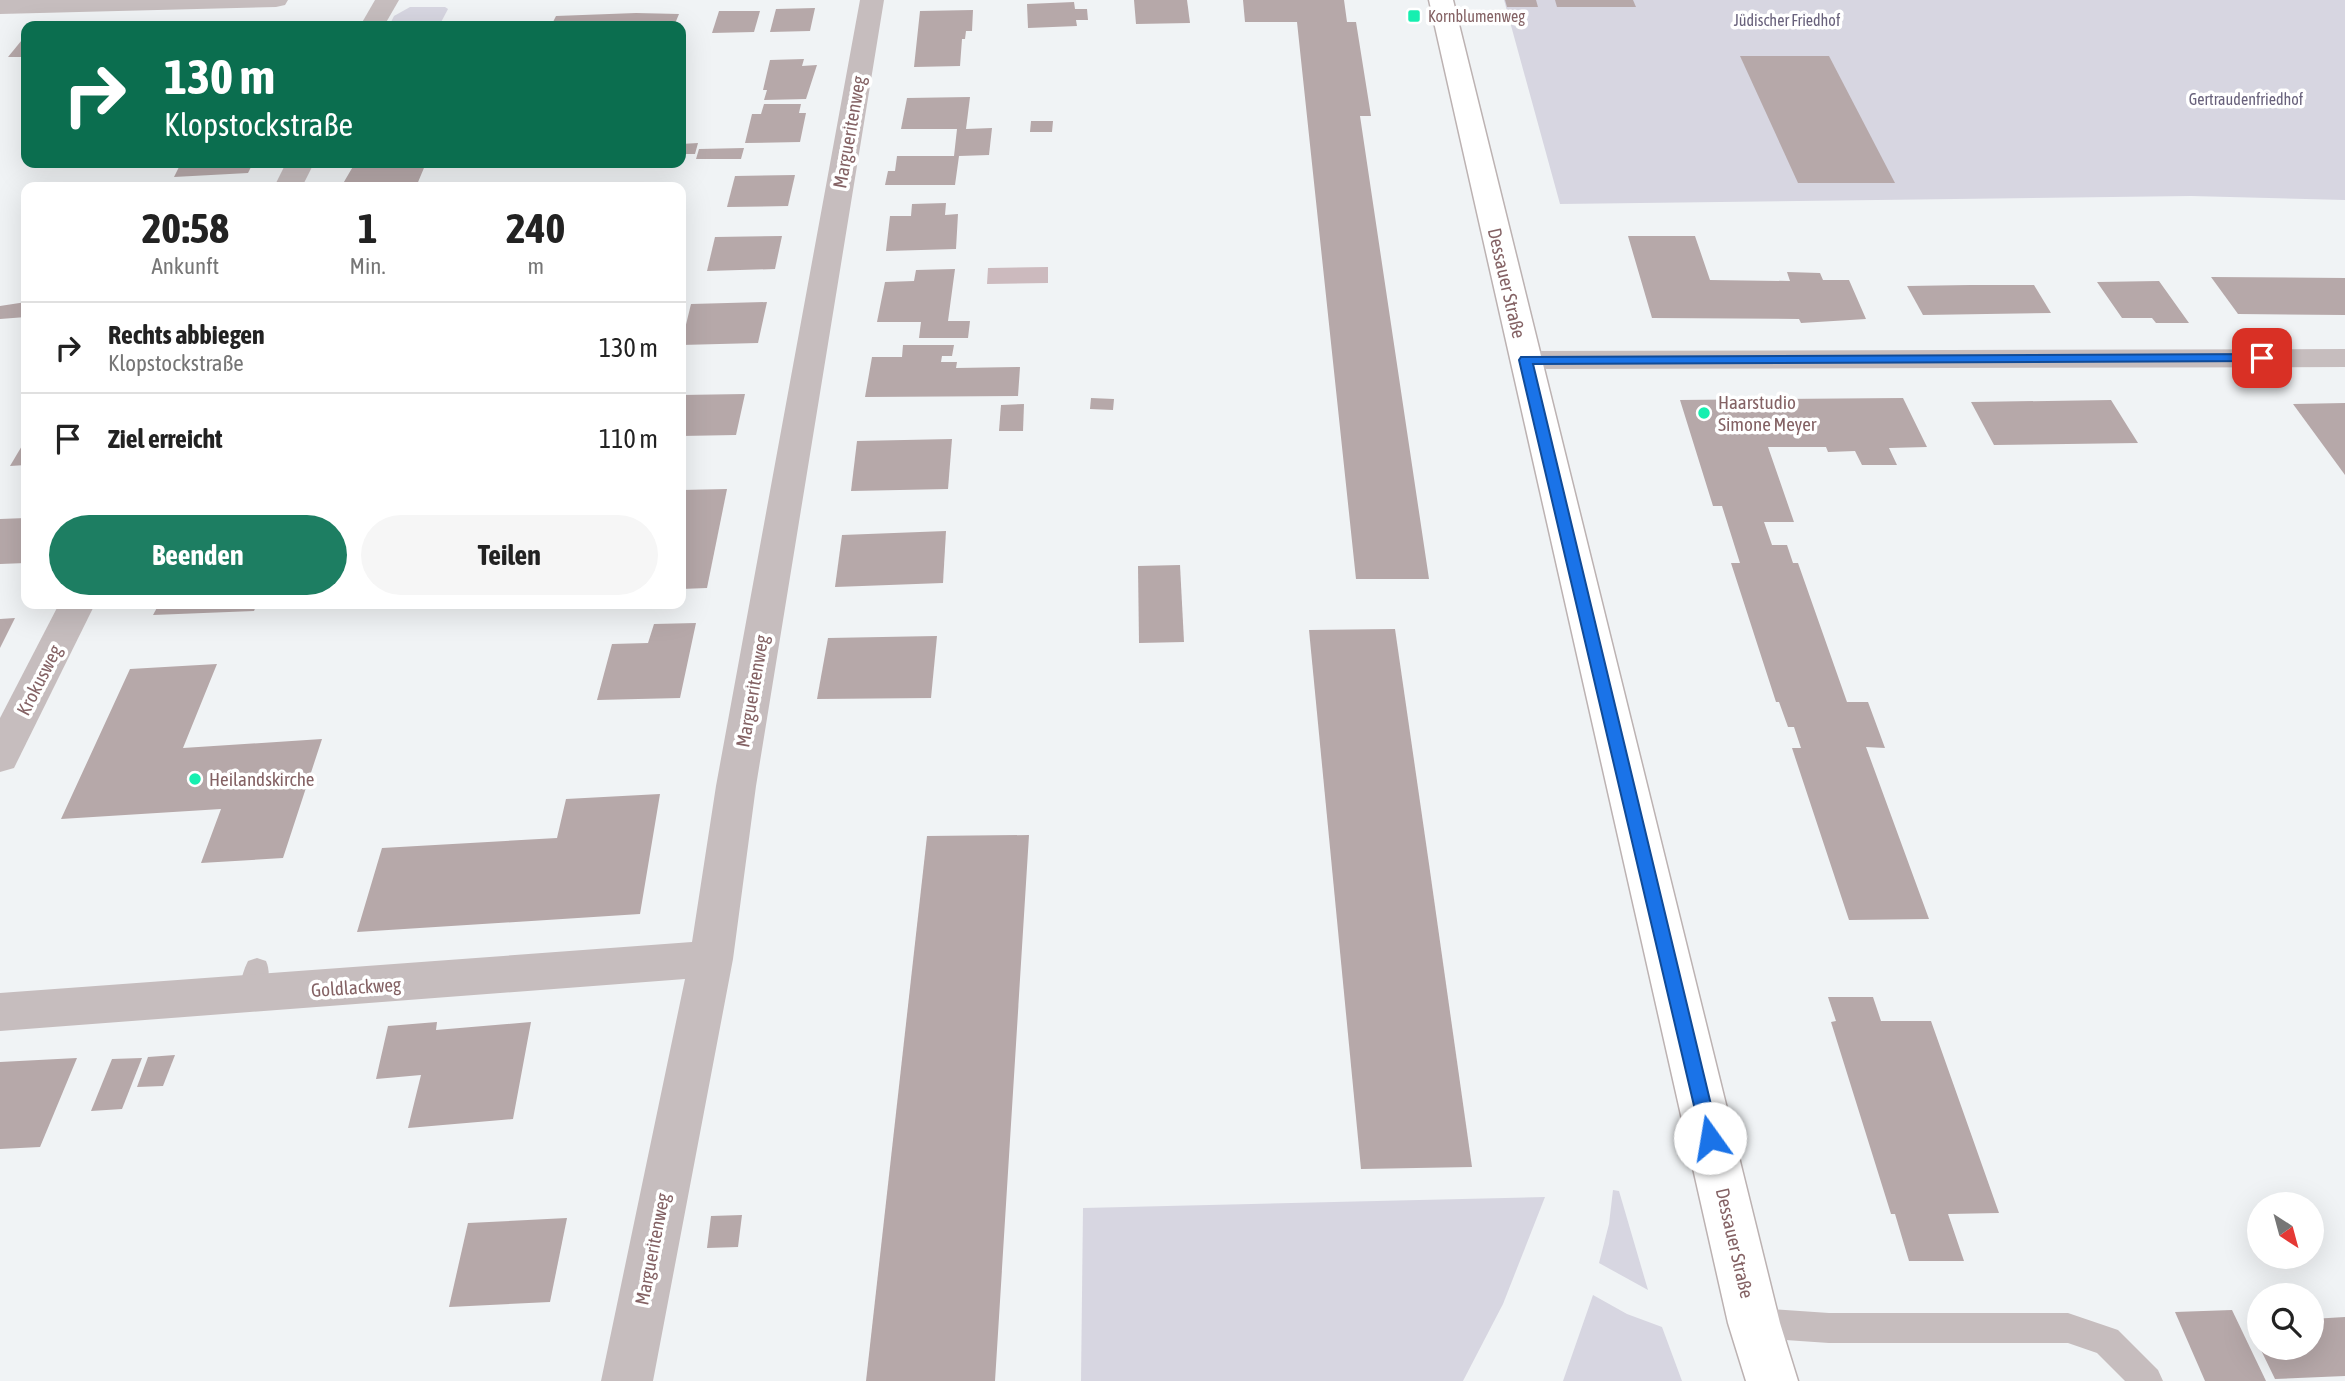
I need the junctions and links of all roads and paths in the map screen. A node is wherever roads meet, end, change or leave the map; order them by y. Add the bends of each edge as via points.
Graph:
1 (276, 0) edge
2 (387, 0) edge
3 (872, 0) edge
4 (1441, 0) edge
5 (0, 7) edge
6 (375, 21) edge
7 (2345, 358) edge
8 (1526, 360) junction
9 (75, 609) edge
10 (0, 757) edge
11 (711, 959) junction
12 (0, 1012) edge
13 (1754, 1323) junction
14 (627, 1381) edge
15 (1772, 1381) edge
16 (2147, 1381) edge

1 - 5 street
2 - 6 street
3 - 11 street, Margueritenweg via 736,786
4 - 8 main road, Dessauer Straße
7 - 8 street
8 - 13 main road, Dessauer Straße
9 - 10 street, Krokusweg
11 - 12 street, Goldlackweg via 254,982
11 - 14 street, Margueritenweg
13 - 15 main road, Dessauer Straße
13 - 16 lane via 1829,1328 2068,1328 2107,1341

